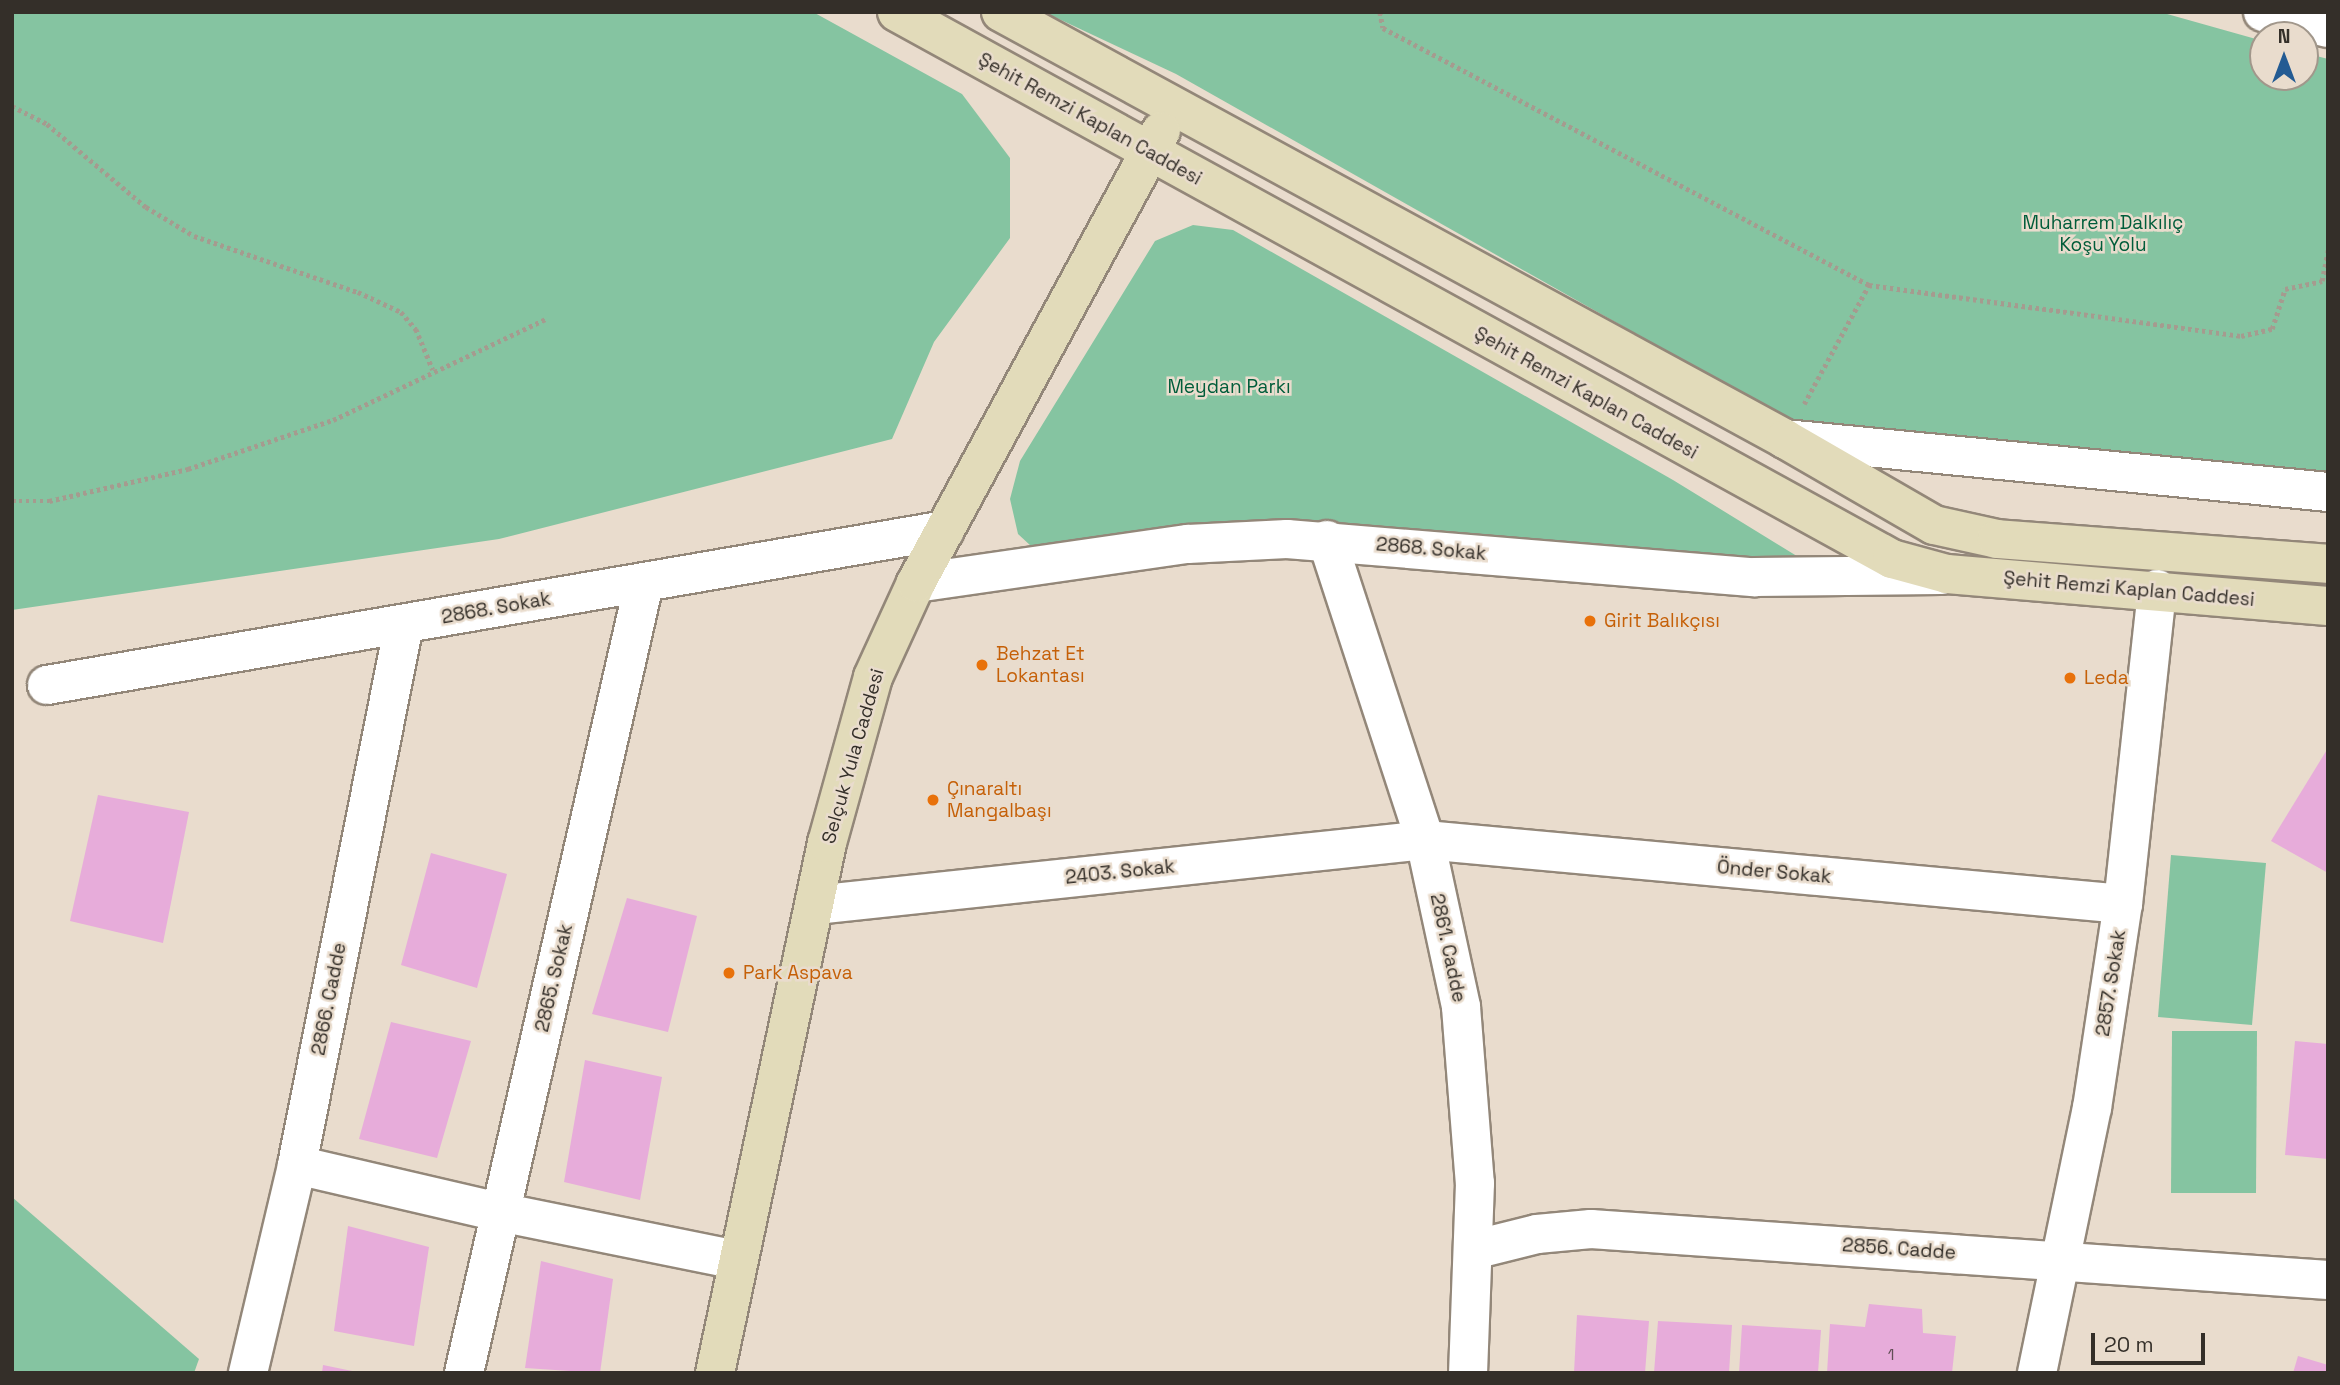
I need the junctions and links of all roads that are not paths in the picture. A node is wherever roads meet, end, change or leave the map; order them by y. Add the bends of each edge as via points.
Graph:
1 (897, 12) edge
2 (1001, 12) edge
3 (2263, 12) edge
4 (2328, 28) edge
5 (1174, 109) junction
6 (1149, 152) junction
7 (1785, 439) junction
8 (2328, 492) edge
9 (945, 530) junction
10 (1327, 540) junction
11 (2328, 564) edge
12 (1947, 574) junction
13 (644, 583) junction
14 (916, 583) junction
15 (2157, 589) junction
16 (2328, 606) edge
17 (404, 624) junction
18 (47, 685) dead end
19 (1425, 840) junction
20 (2123, 904) junction
21 (815, 905) junction
22 (297, 1165) junction
23 (499, 1212) junction
24 (1473, 1250) junction
25 (2060, 1259) junction
26 (736, 1260) junction
27 (2328, 1280) edge
28 (248, 1373) edge
29 (464, 1373) edge
30 (715, 1373) edge
31 (1468, 1373) edge
32 (2037, 1373) edge

1 - 6 main road, Şehit Remzi Kaplan Caddesi
2 - 5 main road, Şehit Remzi Kaplan Caddesi
3 - 4 street
5 - 6 main road, Selçuk Yula Caddesi
5 - 7 main road, Şehit Remzi Kaplan Caddesi
6 - 9 main road, Selçuk Yula Caddesi
6 - 12 main road, Şehit Remzi Kaplan Caddesi via 1863,546
7 - 8 street
7 - 11 main road, Şehit Remzi Kaplan Caddesi via 1900,509 1964,534
9 - 13 street, 2868. Sokak
9 - 14 main road, Selçuk Yula Caddesi
10 - 12 street, 2868. Sokak via 1754,578
10 - 14 street, 2868. Sokak via 1188,544
10 - 19 street, 2861. Cadde
12 - 15 main road, Şehit Remzi Kaplan Caddesi
13 - 17 street, 2868. Sokak
13 - 23 street, 2865. Sokak
14 - 21 main road, Selçuk Yula Caddesi via 891,634 859,723
15 - 16 main road, Şehit Remzi Kaplan Caddesi
15 - 20 street, 2857. Sokak
17 - 18 street, 2868. Sokak
17 - 22 street, 2866. Cadde
19 - 20 street, Önder Sokak
19 - 21 street, 2403. Sokak
19 - 24 street, 2861. Cadde via 1461,1007 1475,1183
20 - 25 street, 2857. Sokak via 2092,1108
21 - 26 main road, Selçuk Yula Caddesi
22 - 23 street
22 - 28 street, 2866. Cadde
23 - 26 street
23 - 29 street, 2865. Sokak
24 - 25 street, 2856. Cadde via 1537,1234 1591,1229
24 - 31 street, 2861. Cadde
25 - 27 street, 2856. Cadde
25 - 32 street, 2857. Sokak
26 - 30 main road, Selçuk Yula Caddesi

